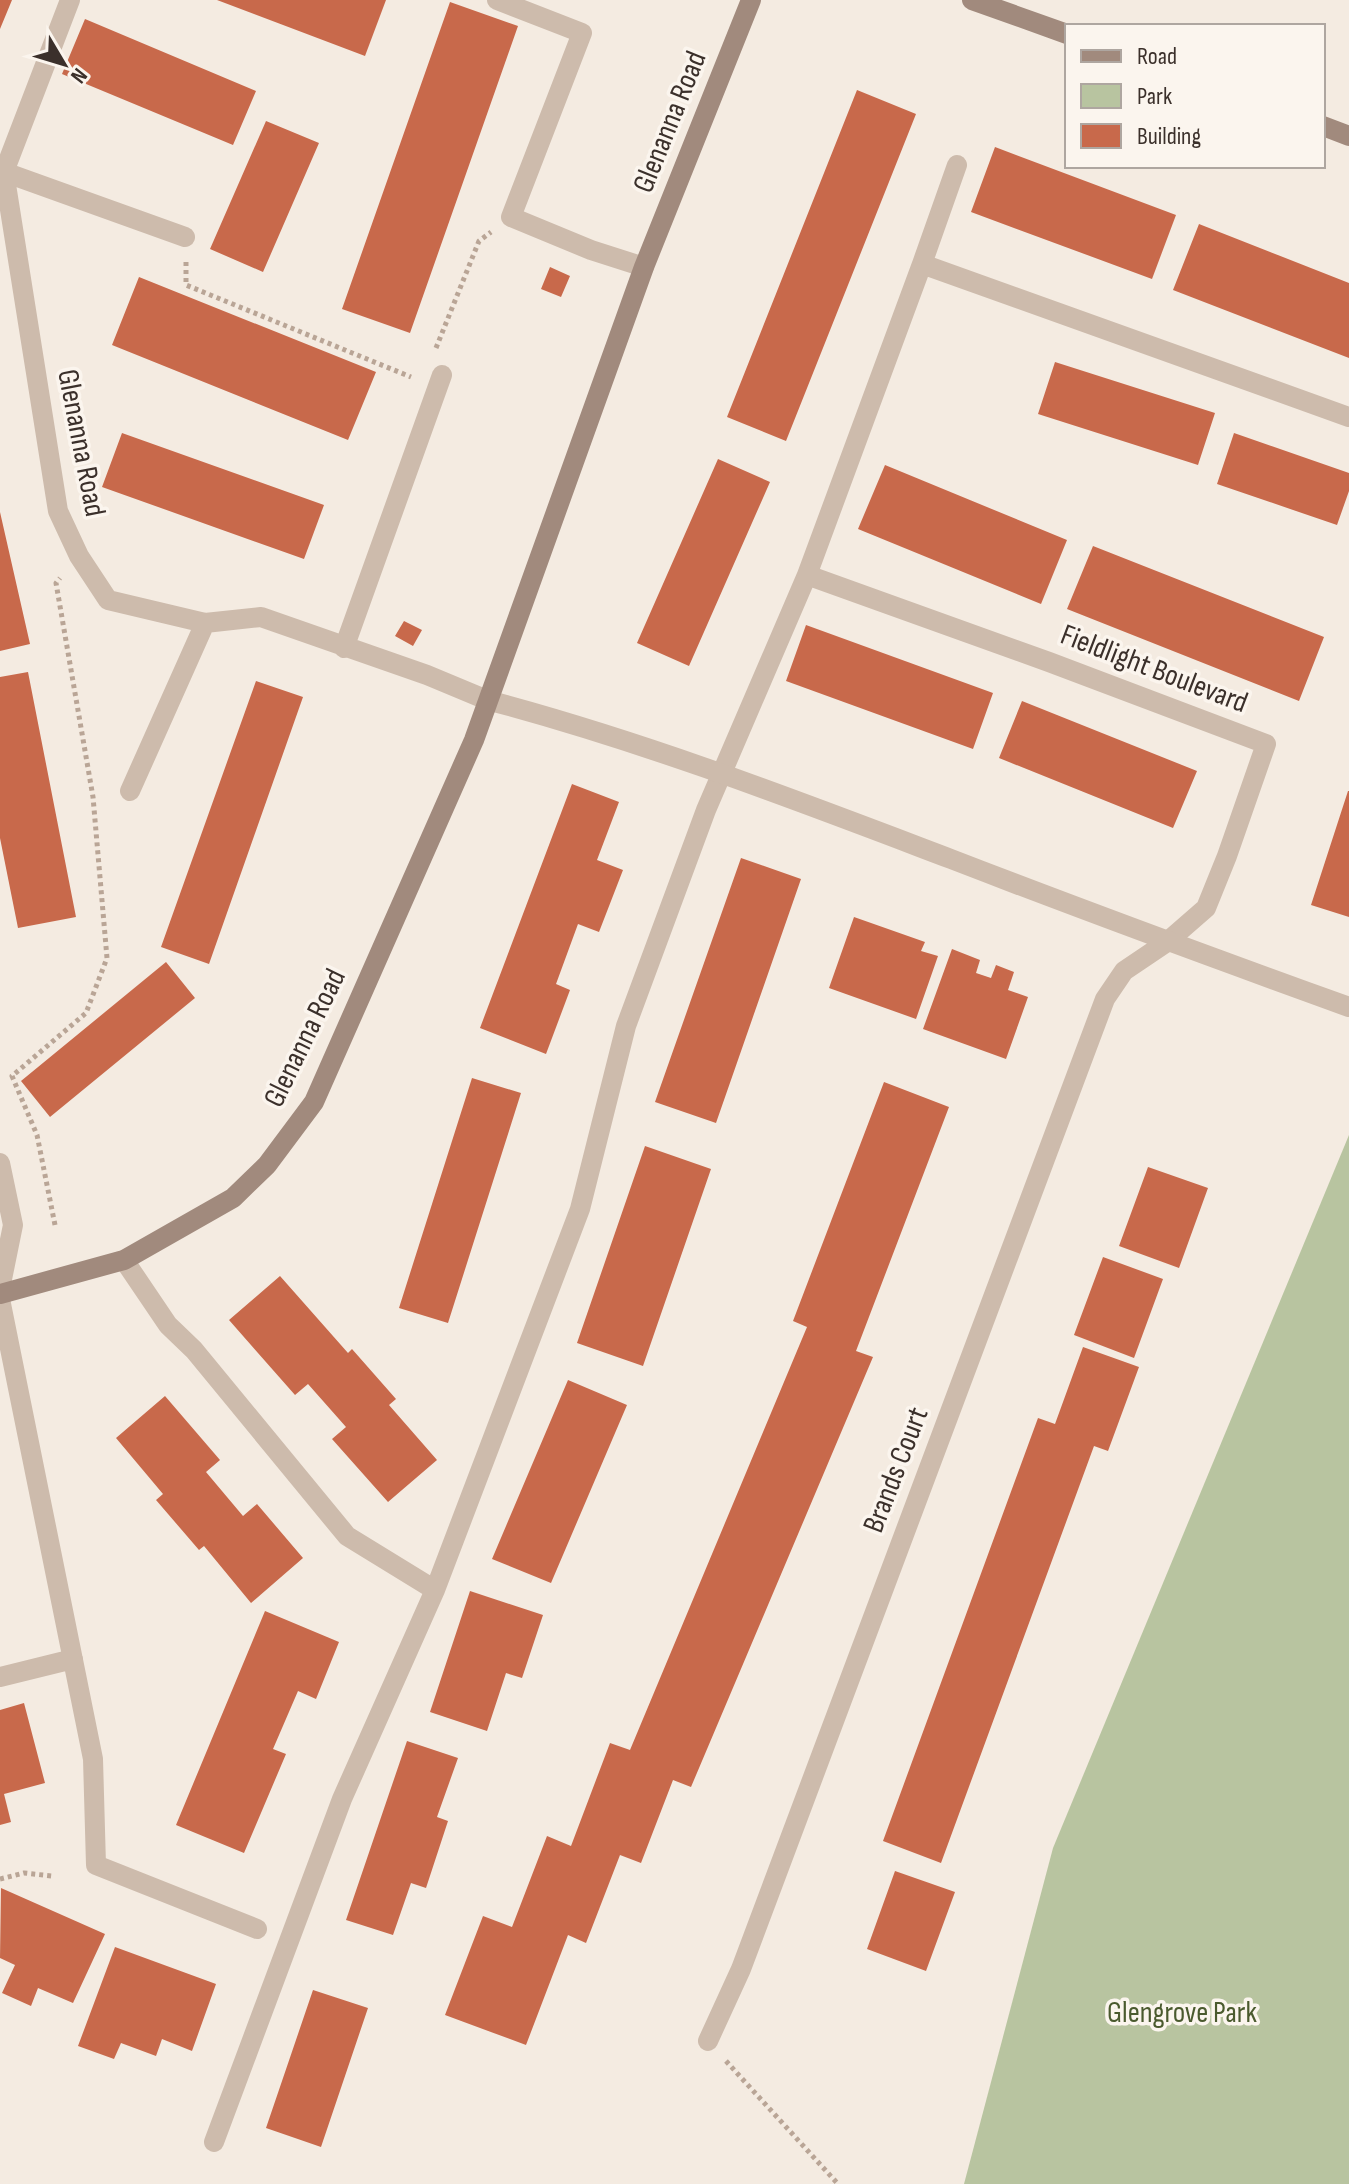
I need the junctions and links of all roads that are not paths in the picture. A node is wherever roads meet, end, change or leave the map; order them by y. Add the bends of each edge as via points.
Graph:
1 (70, 0) edge
2 (497, 0) edge
3 (751, 0) edge
4 (972, 0) edge
5 (1065, 33) edge
6 (1325, 127) edge
7 (1349, 136) edge
8 (957, 165) dead end
9 (4, 172) junction
10 (185, 237) road end
11 (922, 264) junction
12 (644, 267) junction
13 (442, 375) road end
14 (1349, 417) edge
15 (807, 575) junction
16 (205, 623) junction
17 (344, 648) junction
18 (487, 700) junction
19 (723, 772) junction
20 (130, 791) dead end
21 (1167, 942) junction
22 (1349, 1007) edge
23 (0, 1163) edge
24 (124, 1260) junction
25 (0, 1294) edge
26 (435, 1590) junction
27 (73, 1659) junction
28 (0, 1677) edge
29 (257, 1929) dead end
30 (708, 2041) road end
31 (214, 2142) dead end

1 - 9 street
2 - 12 street via 582,33 511,217
3 - 12 street, Glenanna Road
4 - 5 street
6 - 7 street
8 - 11 street
9 - 10 street
9 - 16 street, Glenanna Road via 58,511 108,600
11 - 14 street
11 - 15 street
12 - 18 street, Glenanna Road
13 - 17 street
15 - 19 street
15 - 21 street, Fieldlight Boulevard via 1266,744 1206,908
16 - 17 street, Glenanna Road via 261,617
16 - 20 street
17 - 18 street, Glenanna Road
18 - 19 street
18 - 24 street, Glenanna Road via 314,1102 267,1165 233,1198
19 - 21 street
19 - 26 street via 626,1026 580,1209
21 - 22 street
21 - 30 street, Brands Court via 1124,971 1105,999 741,1969
23 - 25 street via 13,1225
24 - 25 street, Glenanna Road
24 - 26 street via 168,1325 347,1536
25 - 27 street
26 - 31 street via 342,1799
27 - 28 street
27 - 29 street via 93,1759 96,1865

